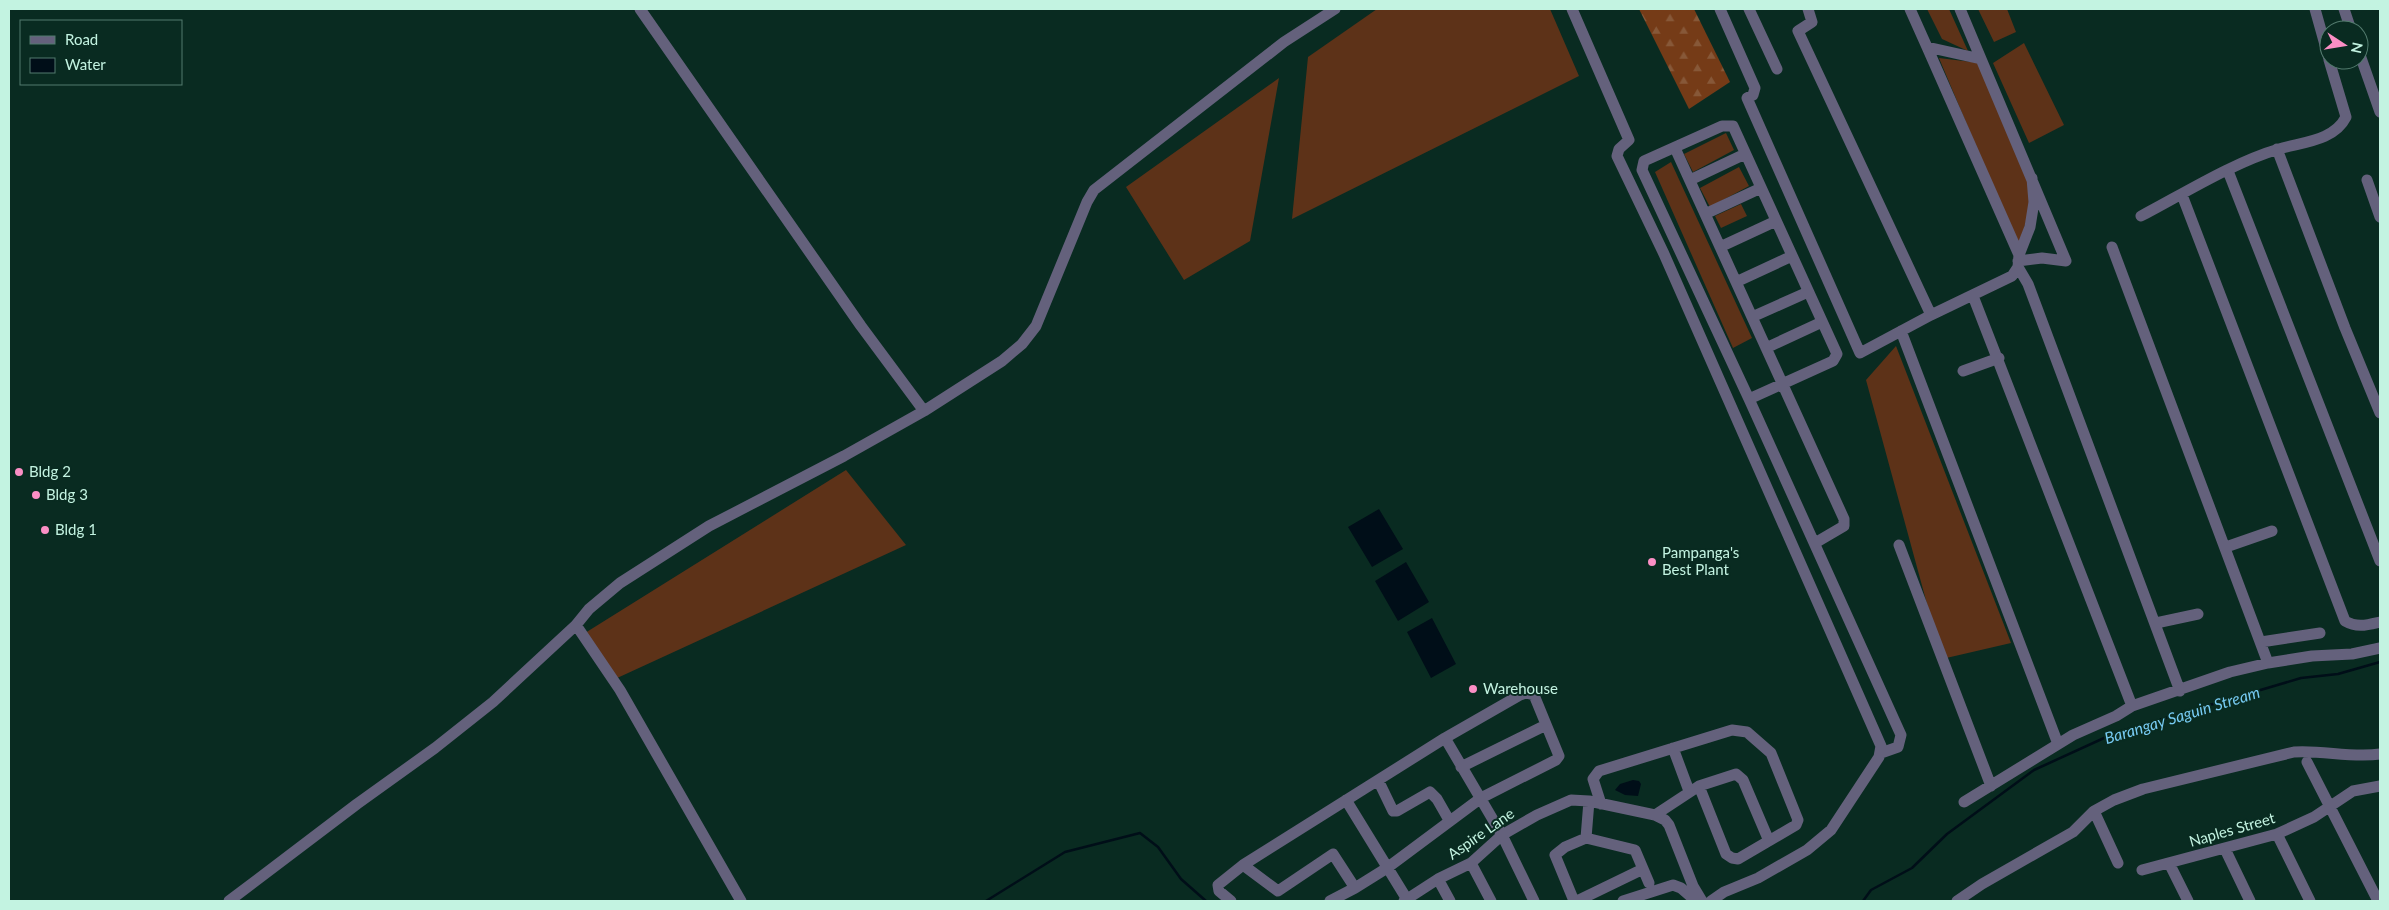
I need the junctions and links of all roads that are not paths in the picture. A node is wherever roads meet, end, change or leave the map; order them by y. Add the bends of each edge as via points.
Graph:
1 (640, 9) edge
2 (1335, 9) edge
3 (1572, 9) edge
4 (1720, 9) edge
5 (1749, 9) edge
6 (1808, 9) edge
7 (1910, 9) edge
8 (1960, 9) edge
9 (2315, 9) edge
10 (2319, 23) edge
11 (1927, 47) junction
12 (1981, 59) junction
13 (1777, 69) dead end
14 (2332, 70) edge
15 (2365, 70) edge
16 (2380, 112) edge
17 (1675, 148) junction
18 (2277, 149) junction
19 (1746, 154) junction
20 (2228, 171) junction
21 (2032, 178) junction
22 (1690, 180) junction
23 (2367, 180) dead end
24 (1761, 188) junction
25 (2182, 195) junction
26 (1705, 214) junction
27 (2141, 216) dead end
28 (2380, 217) edge
29 (1776, 222) junction
30 (1720, 247) junction
31 (2112, 247) dead end
32 (1792, 256) junction
33 (2018, 261) junction
34 (1736, 282) junction
35 (1808, 292) junction
36 (1973, 296) junction
37 (1930, 315) junction
38 (1752, 318) junction
39 (1822, 322) junction
40 (1901, 331) junction
41 (1766, 348) junction
42 (1999, 358) junction
43 (1963, 371) dead end
44 (1782, 383) junction
45 (1749, 399) junction
46 (924, 411) junction
47 (2380, 413) edge
48 (2272, 531) dead end
49 (1815, 543) junction
50 (1899, 545) dead end
51 (2226, 547) junction
52 (2380, 561) edge
53 (2198, 614) dead end
54 (2380, 622) edge
55 (2156, 623) junction
56 (576, 625) junction
57 (2320, 633) dead end
58 (2261, 642) junction
59 (2380, 648) edge
60 (2268, 664) junction
61 (2180, 690) junction
62 (2132, 706) junction
63 (1546, 725) junction
64 (1445, 738) junction
65 (2058, 744) junction
66 (1673, 748) junction
67 (1881, 753) junction
68 (2380, 754) edge
69 (2307, 762) dead end
70 (1461, 767) junction
71 (1379, 782) junction
72 (1991, 786) junction
73 (2380, 786) edge
74 (1694, 788) junction
75 (1481, 798) junction
76 (1346, 800) junction
77 (1588, 801) junction
78 (1964, 802) dead end
79 (1600, 804) junction
80 (2331, 806) junction
81 (2094, 810) junction
82 (1655, 815) junction
83 (1449, 820) junction
84 (2277, 834) junction
85 (1502, 835) junction
86 (1586, 838) junction
87 (1769, 841) junction
88 (2226, 849) junction
89 (1471, 862) junction
90 (2118, 862) dead end
91 (2169, 864) junction
92 (1243, 865) junction
93 (1387, 868) junction
94 (1643, 869) junction
95 (2142, 870) dead end
96 (1438, 879) junction
97 (1649, 883) dead end
98 (1355, 888) junction
99 (229, 901) edge
100 (741, 901) edge
101 (1231, 901) edge
102 (1330, 901) edge
103 (1406, 901) edge
104 (1450, 901) edge
105 (1490, 901) edge
106 (1534, 901) edge
107 (1575, 901) edge
108 (1623, 901) edge
109 (1701, 901) edge
110 (1957, 901) edge
111 (2188, 901) edge
112 (2250, 901) edge
113 (2310, 901) edge
114 (2378, 901) edge

1 - 46 street
2 - 46 street via 1284,42 1094,190 1036,326 1022,344 1002,361
3 - 67 street via 1630,140 1619,149 1617,156 1780,514 1879,739
4 - 40 street via 1755,88 1753,95 1747,98 1860,353
5 - 13 street
6 - 37 street via 1812,22 1798,31
7 - 11 street
8 - 12 street
9 - 10 street
11 - 12 street
11 - 33 street
12 - 21 street
14 - 18 street via 2346,117 2343,123 2328,136
15 - 16 street
17 - 19 street via 1730,125
17 - 22 street
17 - 45 street via 1644,161 1642,170
18 - 20 street
18 - 47 street
19 - 22 street
19 - 24 street
20 - 25 street
20 - 52 street
21 - 33 street via 2034,202 2030,226
21 - 33 street via 2066,261 2042,258
22 - 26 street
23 - 28 street
24 - 26 street
24 - 29 street
25 - 27 street
25 - 54 street via 2345,621 2364,626
26 - 30 street
29 - 30 street
29 - 32 street
30 - 34 street
31 - 51 street
32 - 34 street
32 - 35 street
33 - 36 street via 2012,276
33 - 55 street
34 - 38 street
35 - 38 street
35 - 39 street
36 - 37 street
36 - 42 street
37 - 40 street
38 - 41 street
39 - 41 street
39 - 44 street via 1837,354 1833,361
40 - 65 street
41 - 44 street
42 - 43 street
42 - 62 street
44 - 45 street
44 - 49 street via 1844,519 1840,530
45 - 49 street
46 - 56 street via 709,526 620,583 589,609
48 - 51 street
49 - 67 street via 1902,735 1898,747
50 - 72 street
51 - 58 street
53 - 55 street
55 - 61 street
56 - 99 street via 493,702
56 - 100 street via 620,690
57 - 58 street
58 - 60 street
59 - 60 street
60 - 61 street via 2230,672
61 - 62 street
62 - 65 street
63 - 64 street via 1534,695 1526,693
63 - 70 street
63 - 75 street via 1559,756 1556,760
64 - 70 street
64 - 71 street
65 - 72 street
66 - 74 street
66 - 79 street via 1599,771 1593,780
66 - 87 street via 1732,730 1747,732 1771,753 1798,820 1796,825
67 - 109 street via 1831,830 1807,850 1758,878
68 - 81 street via 2353,756 2309,751 2269,756 2142,789
69 - 80 street
70 - 75 street
71 - 76 street
71 - 83 street via 1393,811 1430,792
72 - 78 street
73 - 80 street, Naples Street via 2354,791
74 - 82 street
74 - 87 street via 1736,774 1743,780
74 - 87 street via 1726,854 1738,859
75 - 83 street
75 - 85 street
76 - 92 street
76 - 93 street
77 - 79 street, Aspire Lane
77 - 85 street, Aspire Lane via 1571,800
77 - 86 street
79 - 82 street, Aspire Lane
80 - 84 street, Naples Street
80 - 114 street
81 - 90 street
81 - 110 street via 2073,832
82 - 109 street via 1669,825
83 - 93 street
84 - 88 street, Naples Street
84 - 113 street
85 - 89 street, Aspire Lane
85 - 106 street
86 - 94 street via 1635,850
86 - 107 street via 1555,855
88 - 91 street, Naples Street
88 - 112 street
89 - 96 street, Aspire Lane
89 - 105 street
91 - 95 street, Naples Street
91 - 111 street
92 - 98 street via 1278,891 1333,854
92 - 101 street via 1218,885 1219,891
93 - 98 street
93 - 103 street
94 - 97 street
94 - 107 street
96 - 103 street, Aspire Lane
96 - 104 street
98 - 102 street
108 - 109 street via 1673,885

